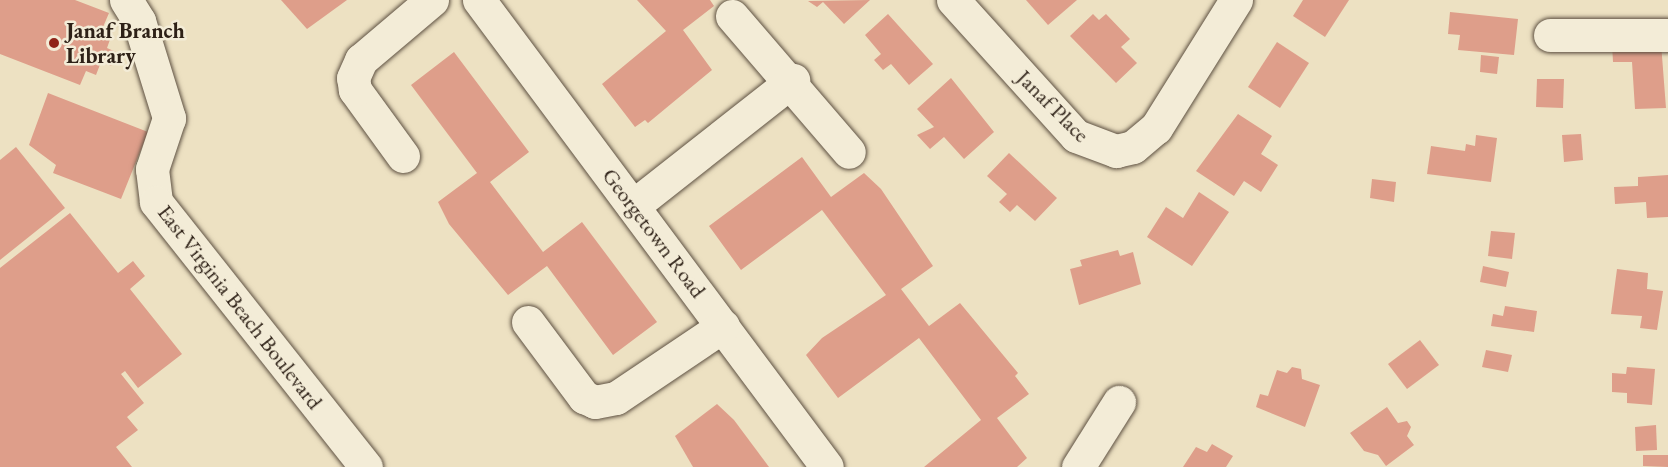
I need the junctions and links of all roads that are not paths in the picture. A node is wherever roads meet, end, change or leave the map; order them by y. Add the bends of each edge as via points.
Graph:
1 (126, 0) edge
2 (432, 0) edge
3 (479, 0) edge
4 (953, 0) edge
5 (1236, 0) edge
6 (732, 16) dead end
7 (1550, 34) dead end
8 (1668, 35) edge
9 (793, 80) junction
10 (849, 152) dead end
11 (403, 156) dead end
12 (633, 206) junction
13 (528, 322) dead end
14 (723, 326) junction
15 (1119, 402) dead end
16 (366, 467) edge
17 (827, 467) edge
18 (1078, 467) edge

1 - 16 street, East Virginia Beach Boulevard via 139,21 169,118 152,169 156,202
2 - 11 street via 361,60 353,78 355,90
3 - 12 street, Georgetown Road
4 - 5 street, Janaf Place via 1076,136 1103,150 1133,147 1147,138
6 - 9 street
7 - 8 street
9 - 10 street
9 - 12 street
12 - 14 street, Georgetown Road
13 - 14 street via 584,397 595,402 616,398
14 - 17 street, Georgetown Road
15 - 18 street

